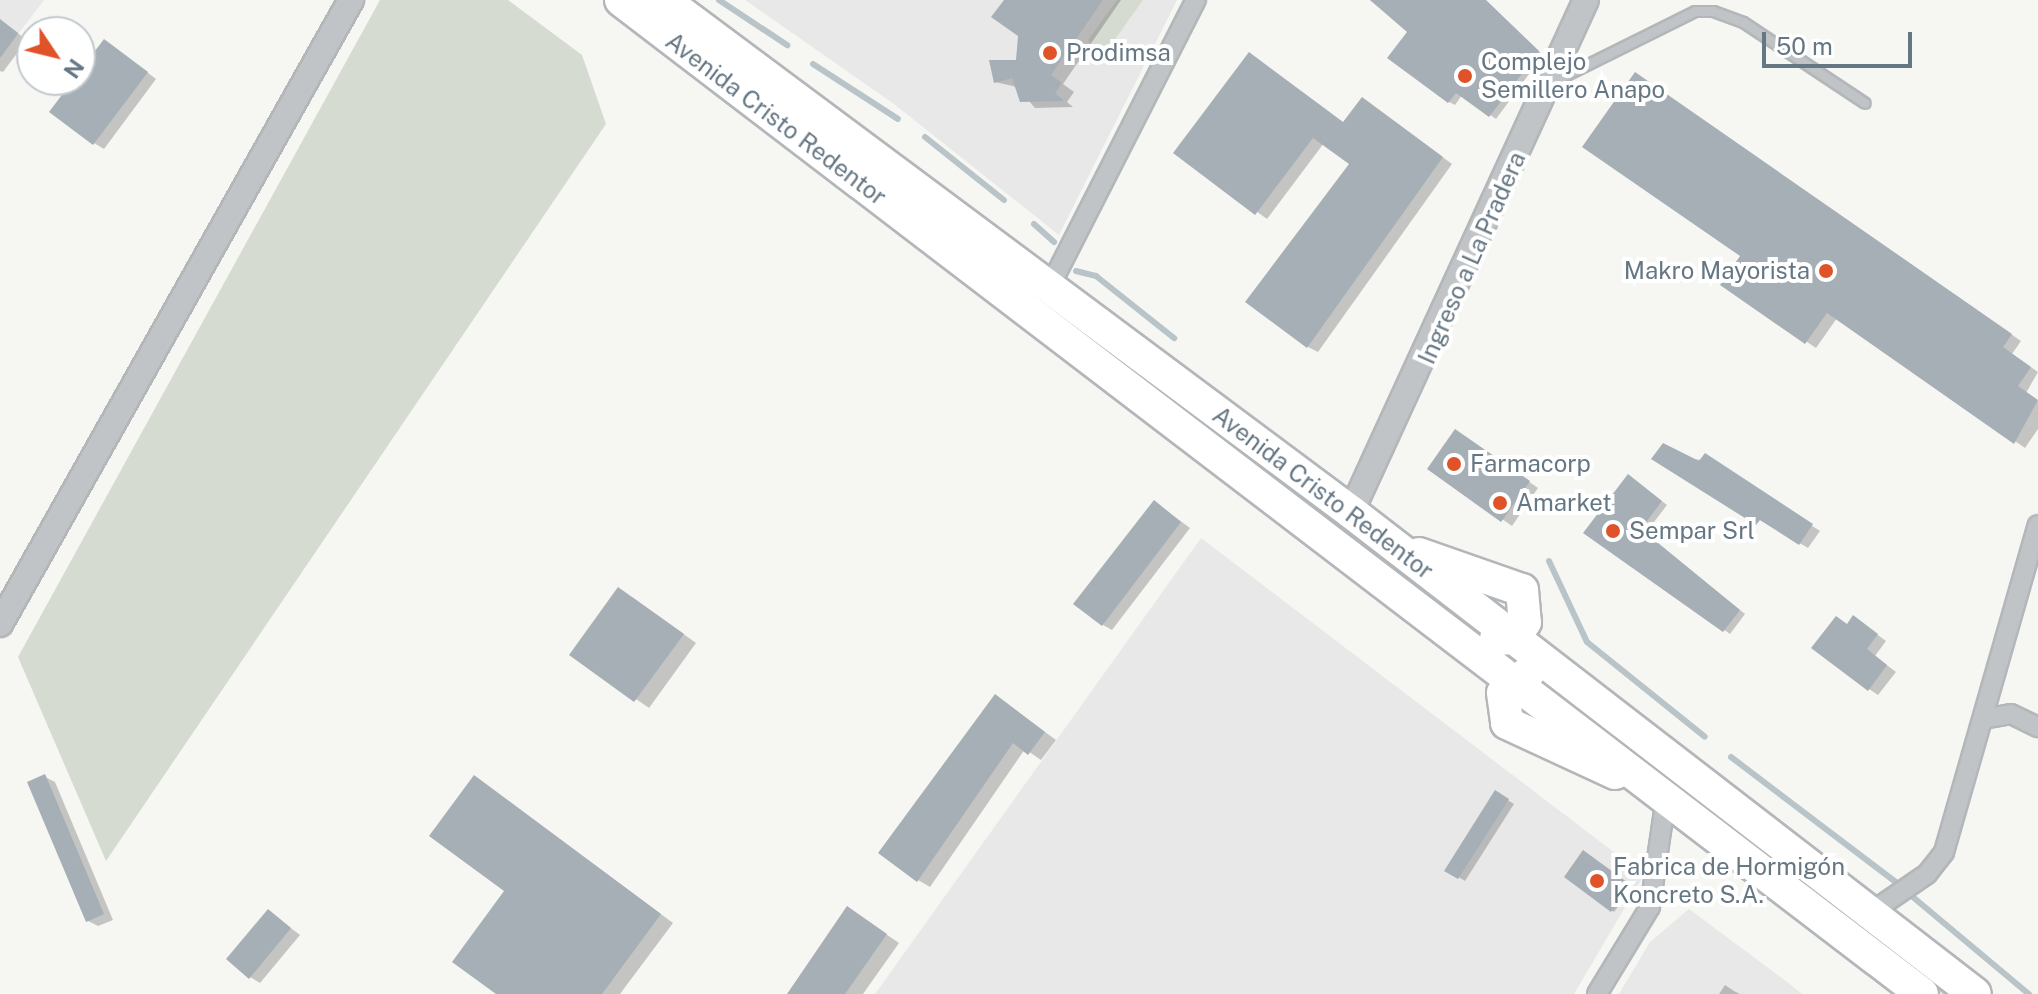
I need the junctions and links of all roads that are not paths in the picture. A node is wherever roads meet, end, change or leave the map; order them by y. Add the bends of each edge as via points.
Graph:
1 (351, 0) edge
2 (621, 0) edge
3 (664, 0) edge
4 (1196, 0) edge
5 (1586, 0) edge
6 (1550, 84) junction
7 (1865, 103) dead end
8 (1048, 290) junction
9 (1294, 510) junction
10 (1351, 512) junction
11 (2038, 525) edge
12 (1390, 542) junction
13 (0, 624) edge
14 (1514, 638) junction
15 (1513, 682) junction
16 (1983, 719) junction
17 (2038, 727) edge
18 (1696, 778) junction
19 (1655, 789) junction
20 (1870, 913) junction
21 (1597, 994) edge
22 (1922, 994) edge
23 (1975, 994) edge

1 - 13 street
2 - 9 highway, Avenida Cristo Redentor
3 - 8 highway, Avenida Cristo Redentor
4 - 8 street
5 - 6 street, Ingreso a La Pradera
6 - 7 lane via 1695,11 1713,11 1743,22
6 - 10 street, Ingreso a La Pradera
8 - 10 highway, Avenida Cristo Redentor
9 - 14 highway via 1347,537 1476,632
9 - 15 highway, Avenida Cristo Redentor
10 - 12 highway, Avenida Cristo Redentor
11 - 16 street
12 - 14 highway, Avenida Cristo Redentor
12 - 14 highway via 1517,586 1528,608
14 - 18 highway, Avenida Cristo Redentor
15 - 18 highway via 1536,673
15 - 19 highway via 1501,711 1520,735
16 - 17 street via 2011,714
16 - 20 street via 1944,852 1927,874
18 - 20 highway, Avenida Cristo Redentor
19 - 21 street via 1650,907
19 - 22 highway
20 - 23 highway, Avenida Cristo Redentor

